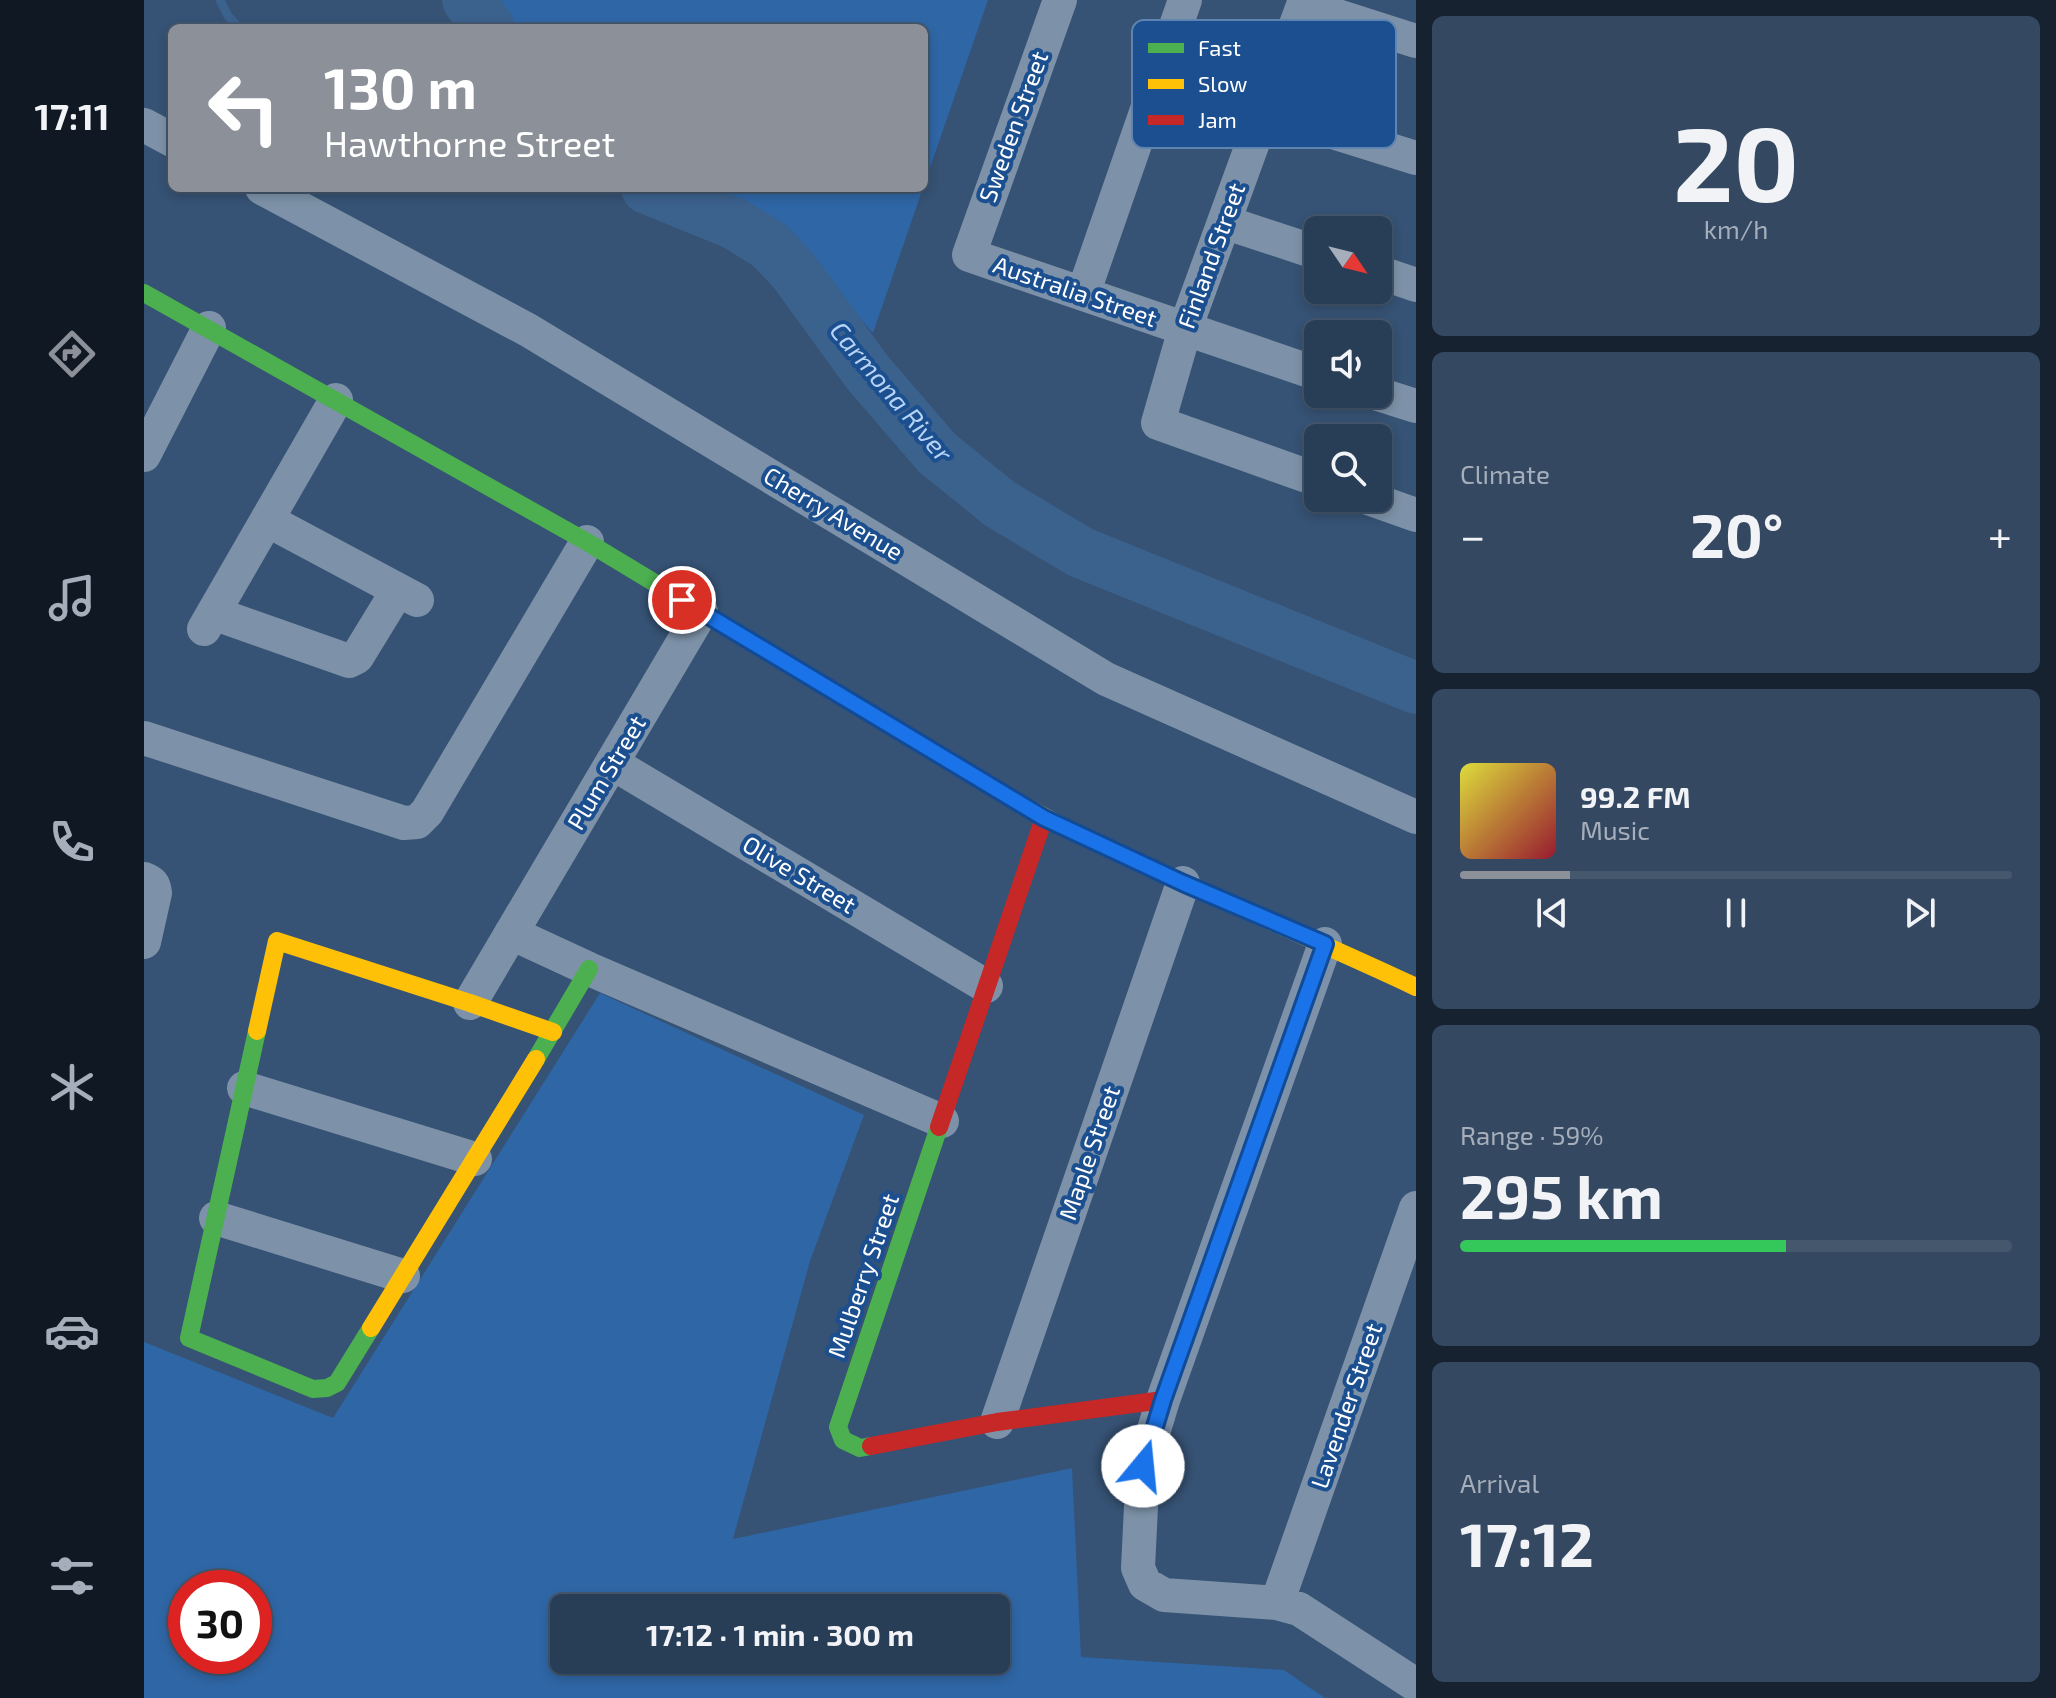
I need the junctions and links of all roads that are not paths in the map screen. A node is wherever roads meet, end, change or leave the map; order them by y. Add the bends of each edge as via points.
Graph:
1 (1060, 0) edge
2 (1185, 0) edge
3 (1304, 3) edge
4 (1178, 20) edge
5 (1354, 20) edge
6 (1396, 34) edge
7 (1416, 41) edge
8 (144, 125) edge
9 (168, 138) edge
10 (1134, 148) edge
11 (1251, 148) edge
12 (1384, 148) edge
13 (1416, 158) edge
14 (269, 192) edge
15 (1224, 222) junction
16 (1304, 248) edge
17 (969, 255) joint
18 (1392, 277) edge
19 (1416, 285) edge
20 (144, 293) edge
21 (1083, 294) junction
22 (209, 328) junction
23 (1185, 329) junction
24 (1304, 369) edge
25 (1392, 398) edge
26 (336, 400) junction
27 (1416, 406) edge
28 (145, 452) edge
29 (1304, 475) edge
30 (1392, 506) edge
31 (1416, 515) edge
32 (267, 520) junction
33 (587, 542) junction
34 (701, 612) junction
35 (144, 738) edge
36 (612, 763) junction
37 (1416, 817) edge
38 (1044, 818) junction
39 (144, 879) edge
40 (1183, 883) junction
41 (511, 933) junction
42 (144, 942) edge
43 (1325, 944) junction
44 (589, 969) junction
45 (986, 986) junction
46 (1416, 987) edge
47 (470, 1003) junction
48 (553, 1032) junction
49 (244, 1088) junction
50 (942, 1121) junction
51 (475, 1159) junction
52 (1416, 1208) edge
53 (216, 1218) junction
54 (403, 1276) junction
55 (1163, 1400) junction
56 (997, 1422) junction
57 (1277, 1603) junction
58 (1416, 1685) edge

1 - 17 street, Sweden Street
2 - 4 street
3 - 5 street
6 - 7 street
8 - 9 street
10 - 21 street
11 - 15 street, Finland Street
12 - 13 street
14 - 37 street, Cherry Avenue via 528,330 1106,679
15 - 16 street
15 - 23 street, Finland Street
17 - 21 street, Australia Street
18 - 19 street
20 - 22 street
21 - 23 street, Australia Street
22 - 26 street
22 - 28 street
23 - 24 street, Australia Street
23 - 29 street, Finland Street via 1158,423
25 - 27 street
26 - 32 street
26 - 33 street
30 - 31 street
32 - 32 street via 209,621 349,661 357,657 408,595
33 - 34 street
33 - 35 street via 417,822 404,823
34 - 36 street, Plum Street
34 - 38 street
36 - 41 street, Plum Street
36 - 45 street, Olive Street
38 - 40 street
38 - 45 street, Mulberry Street
39 - 42 street via 151,881 155,893
40 - 43 street
40 - 56 street, Maple Street
41 - 44 street
41 - 47 street, Plum Street
43 - 46 street
43 - 55 street
44 - 48 street
44 - 50 street
45 - 50 street, Mulberry Street
47 - 48 street
47 - 49 street via 277,941
48 - 51 street
49 - 51 street
49 - 53 street
50 - 56 street, Mulberry Street via 838,1427 843,1440 860,1448
51 - 54 street
52 - 57 street, Lavender Street
53 - 54 street
53 - 54 street via 189,1338 313,1389 337,1383
55 - 56 street, Mulberry Street
55 - 57 street via 1143,1466 1138,1568 1145,1584 1164,1595
57 - 58 street via 1299,1609

